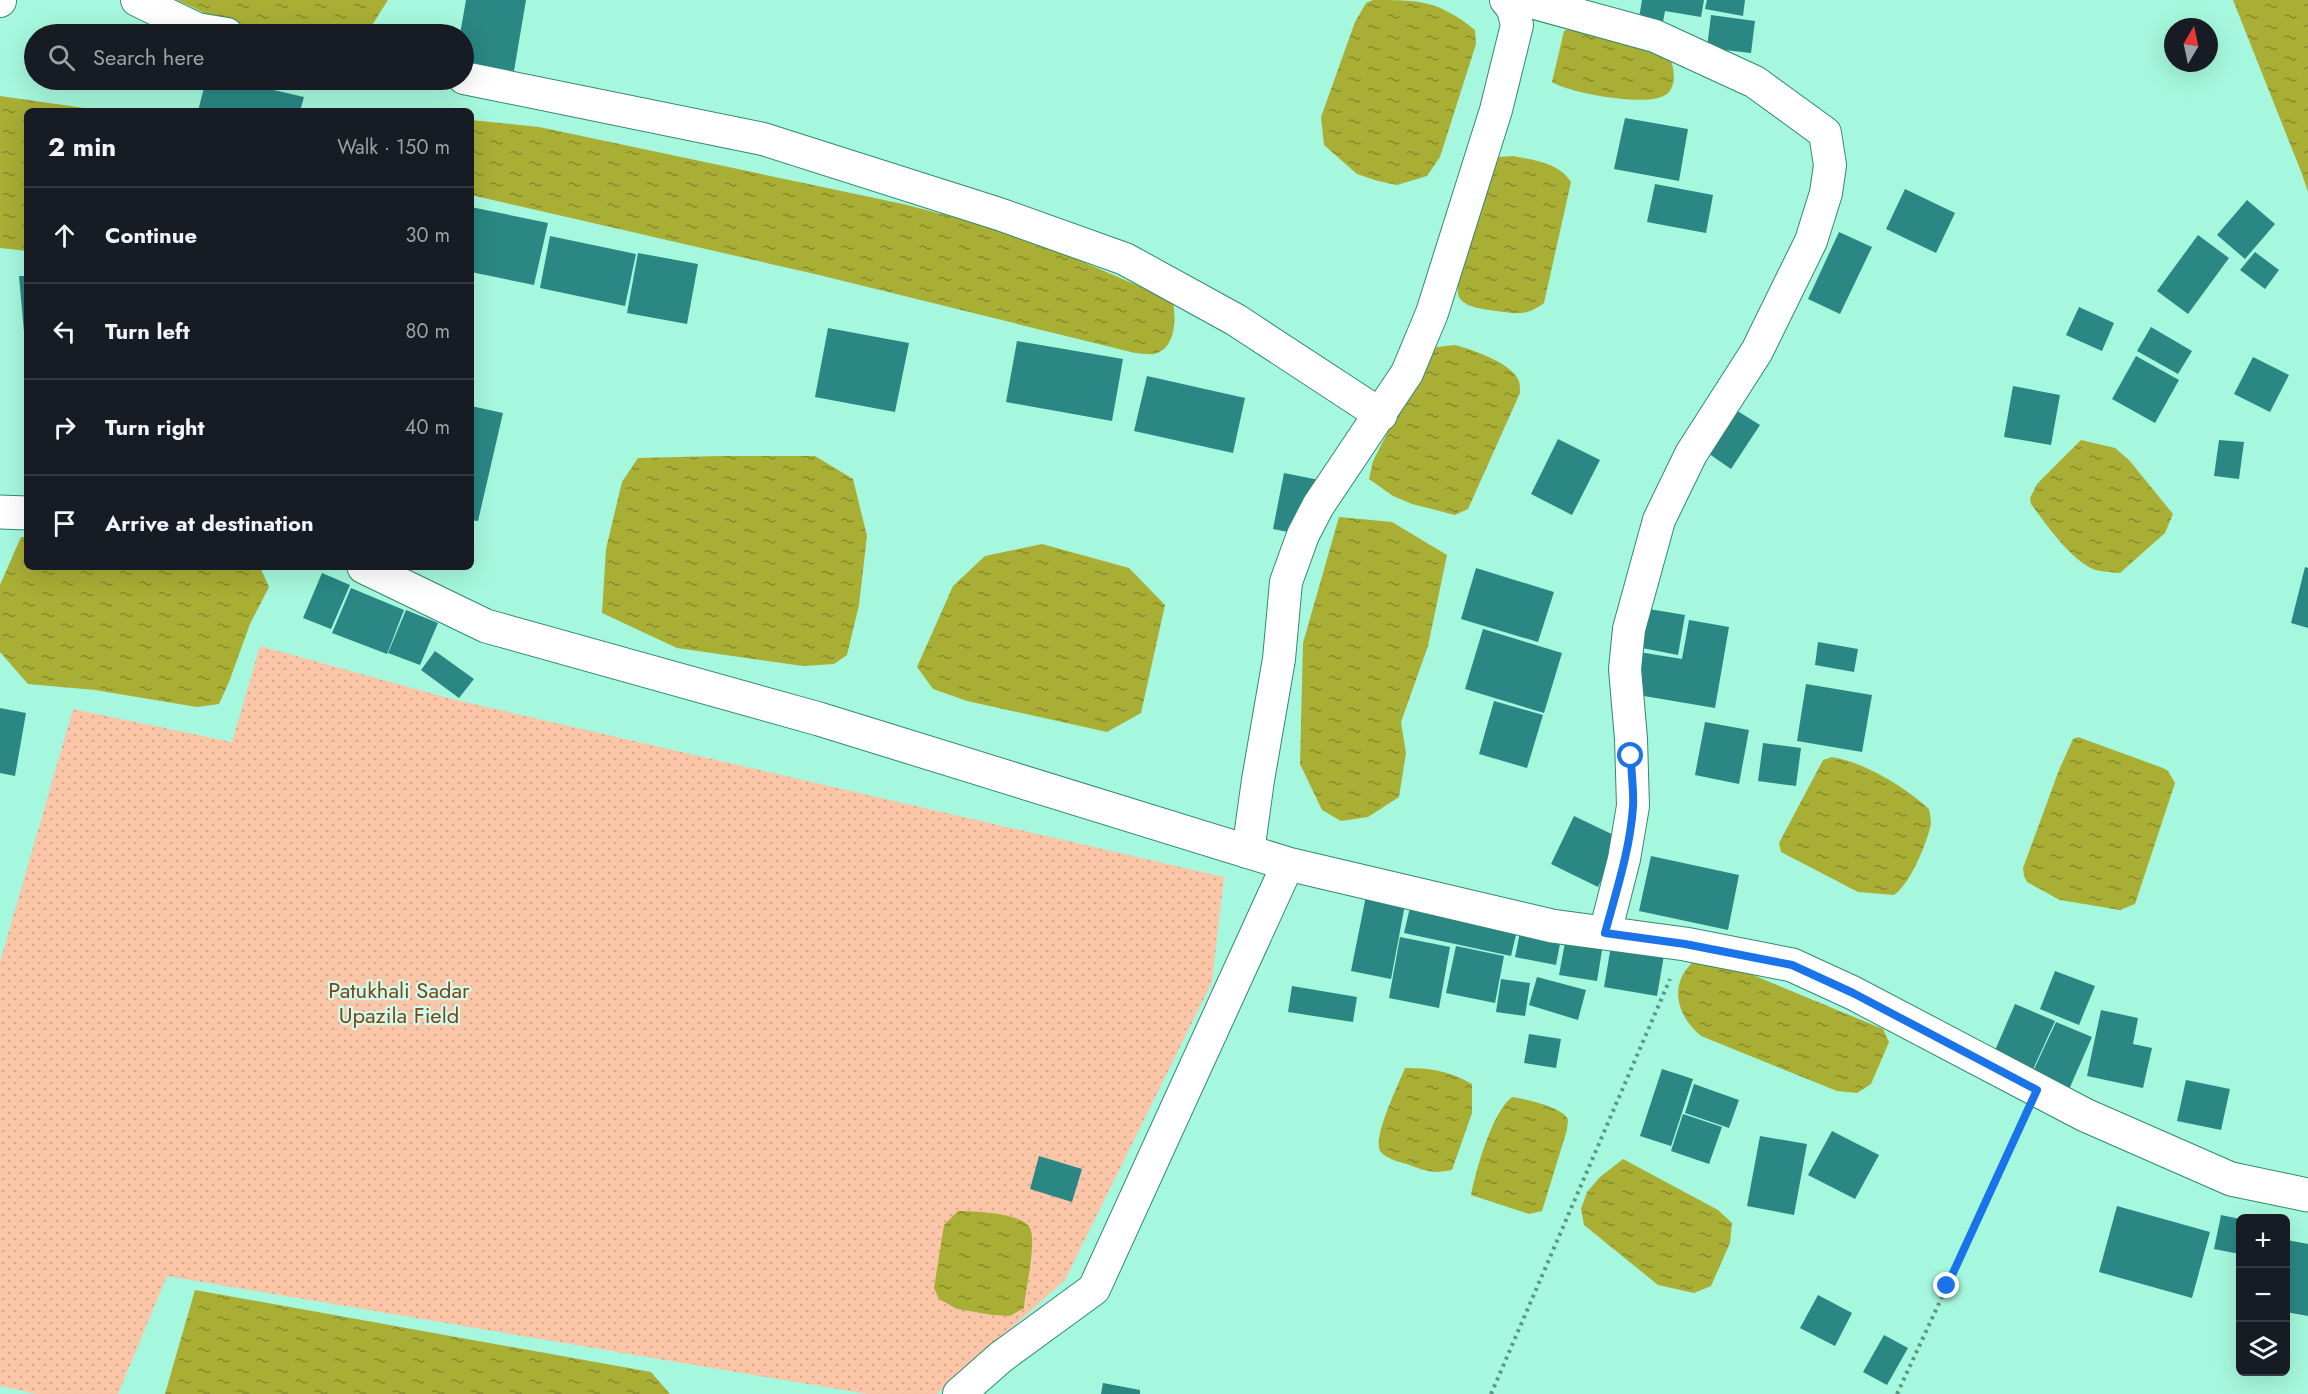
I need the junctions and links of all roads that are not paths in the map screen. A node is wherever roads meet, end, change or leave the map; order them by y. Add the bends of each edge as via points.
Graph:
1 (137, 0) edge
2 (1506, 0) edge
3 (1524, 0) edge
4 (187, 24) edge
5 (474, 80) edge
6 (1381, 414) junction
7 (0, 512) edge
8 (24, 513) edge
9 (370, 570) edge
10 (1248, 852) junction
11 (1288, 864) junction
12 (1605, 933) junction
13 (2308, 1195) edge
14 (959, 1394) edge

1 - 4 street
2 - 6 street via 1517,25 1496,110 1432,313 1407,373
3 - 12 street via 1655,36 1755,81 1825,133 1830,165 1811,241 1757,351 1692,454 1659,520 1629,629 1625,669 1633,806
5 - 6 street via 763,139 999,214 1125,259 1236,320
6 - 10 street via 1318,506 1286,582 1280,659
7 - 8 street
9 - 10 street via 486,626 819,719
10 - 11 street
11 - 12 street via 1552,926
11 - 14 street via 1094,1288 1001,1357
12 - 13 street via 1792,965 2085,1115 2231,1179

